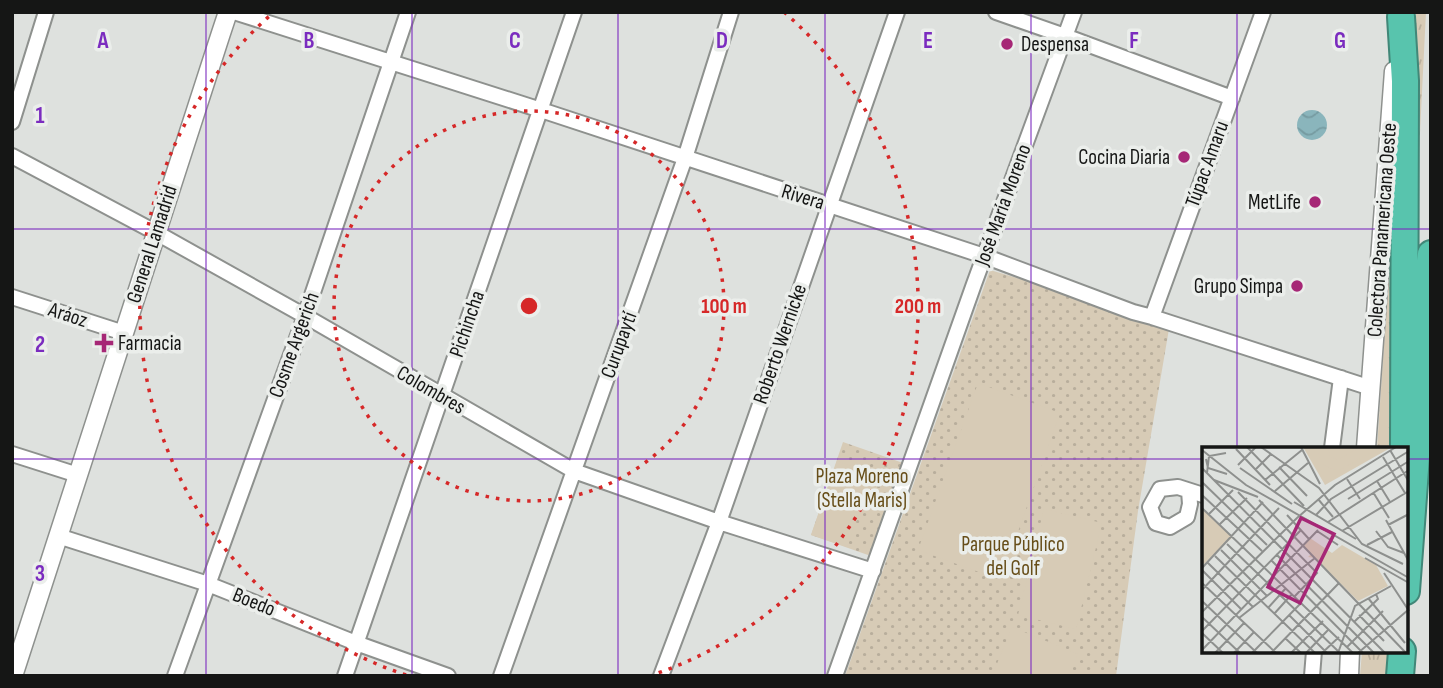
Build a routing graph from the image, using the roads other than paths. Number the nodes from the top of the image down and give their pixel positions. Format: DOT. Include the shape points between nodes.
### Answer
graph roads {
  1 [pos="46,12"];
  2 [pos="228,12"];
  3 [pos="234,12"];
  4 [pos="408,12"];
  5 [pos="574,12"];
  6 [pos="731,12"];
  7 [pos="897,12"];
  8 [pos="996,12"];
  9 [pos="1074,12"];
  10 [pos="1263,12"];
  11 [pos="1401,15"];
  12 [pos="1065,36"];
  13 [pos="391,62"];
  14 [pos="1231,98"];
  15 [pos="541,110"];
  16 [pos="12,122"];
  17 [pos="12,156"];
  18 [pos="685,158"];
  19 [pos="828,204"];
  20 [pos="155,232"];
  21 [pos="1431,254"];
  22 [pos="984,256"];
  23 [pos="12,297"];
  24 [pos="305,316"];
  25 [pos="1152,317"];
  26 [pos="124,333"];
  27 [pos="1341,379"];
  28 [pos="1371,388"];
  29 [pos="442,396"];
  30 [pos="1332,447"];
  31 [pos="1366,447"];
  32 [pos="1404,447"];
  33 [pos="12,454"];
  34 [pos="574,471"];
  35 [pos="78,475"];
  36 [pos="719,522"];
  37 [pos="58,537"];
  38 [pos="1408,568"];
  39 [pos="873,571"];
  40 [pos="208,584"];
  41 [pos="356,643"];
  42 [pos="1314,653"];
  43 [pos="1350,653"];
  44 [pos="1402,653"];
  45 [pos="13,676"];
  46 [pos="175,676"];
  47 [pos="345,676"];
  48 [pos="448,676"];
  49 [pos="501,676"];
  50 [pos="661,676"];
  51 [pos="835,676"];
  52 [pos="1312,676"];
  53 [pos="1349,676"];
  54 [pos="1400,676"];
  1 -- 16 [label="street"];
  2 -- 20 [label="street, General Lamadrid"];
  3 -- 13 [label="street, Rivera"];
  4 -- 13 [label="street, Cosme Argerich"];
  5 -- 15 [label="street, Pichincha"];
  6 -- 18 [label="street, Curupaytí"];
  7 -- 19 [label="street, Roberto Wernicke"];
  8 -- 12 [label="street"];
  9 -- 12 [label="street, José María Moreno"];
  10 -- 14 [label="street, Túpac Amaru"];
  11 -- 28 [label="street, Colectora Panamericana Oeste"];
  11 -- 32 [label="highway" via="1405,81"];
  12 -- 14 [label="street"];
  12 -- 22 [label="street, José María Moreno"];
  13 -- 15 [label="street, Rivera"];
  13 -- 24 [label="street, Cosme Argerich"];
  14 -- 25 [label="street, Túpac Amaru"];
  15 -- 18 [label="street, Rivera"];
  15 -- 29 [label="street, Pichincha"];
  17 -- 20 [label="street, Colombres"];
  18 -- 19 [label="street, Rivera"];
  18 -- 34 [label="street, Curupaytí"];
  19 -- 22 [label="street, Rivera"];
  19 -- 36 [label="street, Roberto Wernicke"];
  20 -- 24 [label="street, Colombres"];
  20 -- 26 [label="street, General Lamadrid"];
  21 -- 38 [label="highway"];
  22 -- 25 [label="street, Rivera"];
  22 -- 39 [label="street, José María Moreno"];
  23 -- 26 [label="street, Aráoz"];
  24 -- 29 [label="street, Colombres"];
  24 -- 40 [label="street, Cosme Argerich"];
  25 -- 27 [label="street, Rivera"];
  26 -- 35 [label="street, General Lamadrid"];
  27 -- 28 [label="street, Rivera"];
  27 -- 30 [label="street"];
  28 -- 31 [label="street, Colectora Panamericana Oeste"];
  29 -- 34 [label="street, Colombres"];
  29 -- 41 [label="street, Pichincha"];
  33 -- 35 [label="street"];
  34 -- 36 [label="street, Colombres"];
  34 -- 49 [label="street, Curupaytí"];
  35 -- 37 [label="street, General Lamadrid"];
  36 -- 39 [label="street, Colombres"];
  36 -- 50 [label="street, Roberto Wernicke"];
  37 -- 40 [label="street, Boedo"];
  37 -- 45 [label="street, General Lamadrid"];
  39 -- 51 [label="street, José María Moreno"];
  40 -- 41 [label="street, Boedo"];
  40 -- 46 [label="street, Cosme Argerich"];
  41 -- 47 [label="street, Pichincha"];
  41 -- 48 [label="street, Boedo"];
  42 -- 52 [label="street"];
  43 -- 53 [label="street"];
  44 -- 54 [label="highway"];
}
